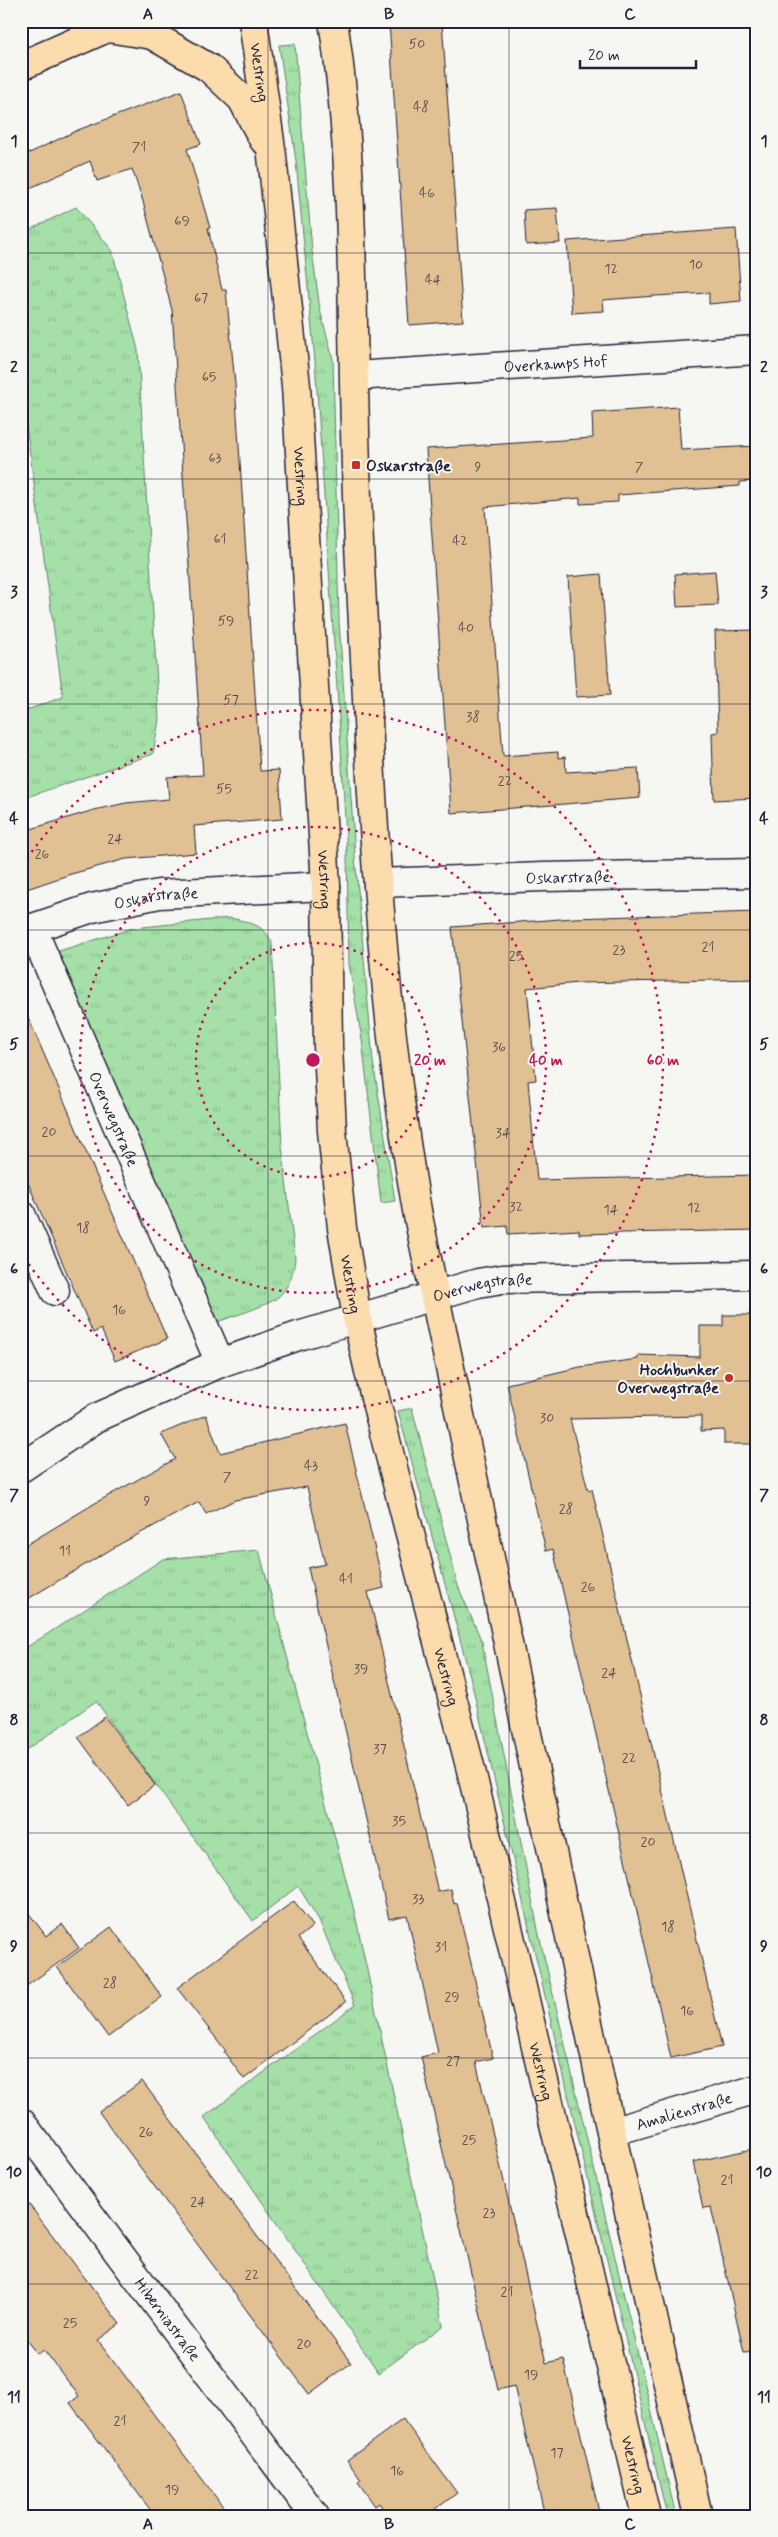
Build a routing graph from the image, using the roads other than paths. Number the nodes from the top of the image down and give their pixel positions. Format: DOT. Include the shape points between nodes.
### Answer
graph roads {
  1 [pos="253,21"];
  2 [pos="333,21"];
  3 [pos="115,25"];
  4 [pos="21,66"];
  5 [pos="272,156"];
  6 [pos="757,350"];
  7 [pos="355,376"];
  8 [pos="757,874"];
  9 [pos="378,883"];
  10 [pos="326,886"];
  11 [pos="27,930"];
  12 [pos="21,1214"];
  13 [pos="757,1275"];
  14 [pos="55,1291"];
  15 [pos="435,1296"];
  16 [pos="357,1318"];
  17 [pos="220,1363"];
  18 [pos="21,1468"];
  19 [pos="757,2089"];
  20 [pos="21,2122"];
  21 [pos="610,2132"];
  22 [pos="315,2516"];
  23 [pos="646,2516"];
  24 [pos="698,2516"];
  1 -- 5 [label="main road, Westring"];
  2 -- 7 [label="main road" via="348,171"];
  3 -- 4 [label="main road"];
  3 -- 5 [label="main road" via="152,36 209,68 242,98"];
  5 -- 10 [label="main road, Westring" via="296,386"];
  6 -- 7 [label="street, Overkamps Hof"];
  7 -- 9 [label="main road" via="356,465"];
  8 -- 9 [label="street, Oskarstraße"];
  9 -- 15 [label="main road" via="394,1067 408,1161"];
  10 -- 11 [label="street, Oskarstraße" via="159,894 92,908"];
  10 -- 16 [label="main road, Westring" via="332,1131 342,1228"];
  11 -- 17 [label="street, Overwegstraße"];
  12 -- 14 [label="street"];
  13 -- 15 [label="street, Overwegstraße" via="502,1279"];
  15 -- 16 [label="street, Overwegstraße"];
  15 -- 21 [label="main road"];
  16 -- 17 [label="street, Overwegstraße"];
  16 -- 23 [label="main road, Westring" via="471,1770"];
  17 -- 18 [label="street, Overwegstraße" via="96,1418"];
  19 -- 21 [label="street, Amalienstraße"];
  20 -- 22 [label="street, Hiberniastraße"];
  21 -- 24 [label="main road"];
}
